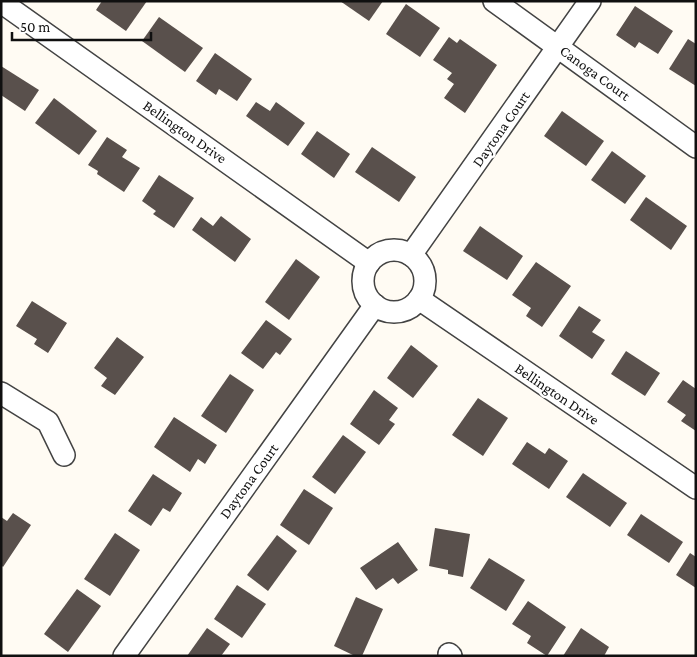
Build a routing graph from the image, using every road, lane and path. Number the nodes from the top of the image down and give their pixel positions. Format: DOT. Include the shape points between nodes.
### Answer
graph roads {
  1 [pos="494,1"];
  2 [pos="590,1"];
  3 [pos="1,2"];
  4 [pos="559,47"];
  5 [pos="696,146"];
  6 [pos="411,255"];
  7 [pos="368,263"];
  8 [pos="418,300"];
  9 [pos="375,306"];
  10 [pos="1,393"];
  11 [pos="64,455"];
  12 [pos="696,488"];
  13 [pos="124,656"];
  1 -- 4 [label="street, Canoga Court"];
  2 -- 4 [label="street, Daytona Court"];
  3 -- 7 [label="street, Bellington Drive"];
  4 -- 5 [label="street, Canoga Court"];
  4 -- 6 [label="street, Daytona Court"];
  6 -- 7 [label="street" via="388,250 378,253"];
  6 -- 8 [label="street" via="422,268 425,278"];
  7 -- 9 [label="street" via="362,278"];
  8 -- 9 [label="street" via="404,310 394,312"];
  8 -- 12 [label="street, Bellington Drive"];
  9 -- 13 [label="street, Daytona Court"];
  10 -- 11 [label="street" via="48,422"];
}
